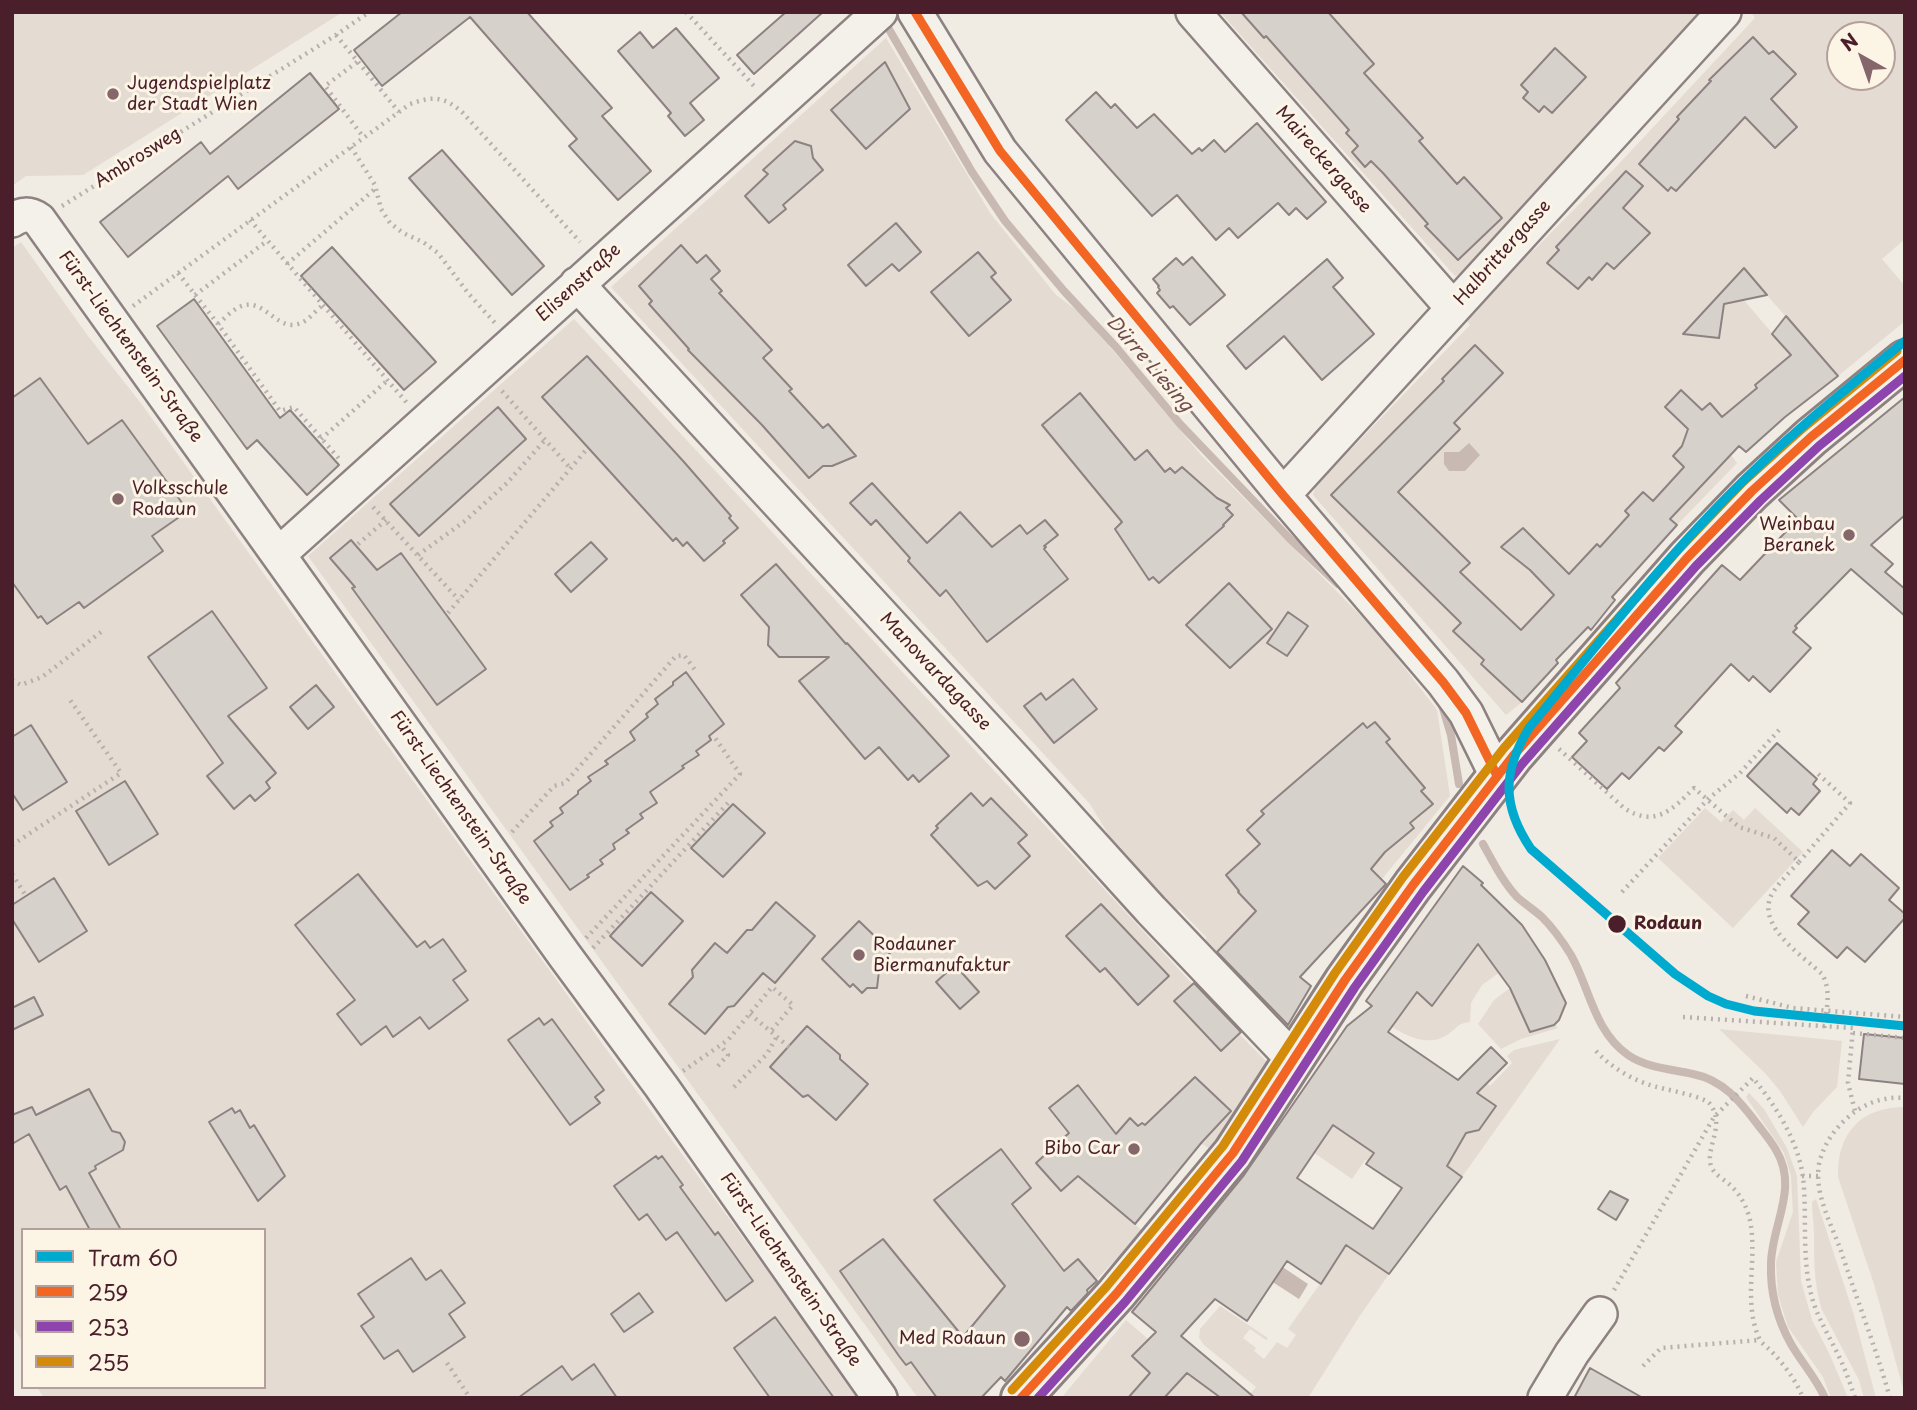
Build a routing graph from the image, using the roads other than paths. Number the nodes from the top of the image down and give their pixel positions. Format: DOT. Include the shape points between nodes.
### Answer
graph roads {
  1 [pos="915,12"];
  2 [pos="1193,12"];
  3 [pos="1724,12"];
  4 [pos="877,15"];
  5 [pos="25,220"];
  6 [pos="588,274"];
  7 [pos="1454,308"];
  8 [pos="1905,360"];
  9 [pos="1283,495"];
  10 [pos="279,554"];
  11 [pos="1497,776"];
  12 [pos="1293,1059"];
  13 [pos="1600,1314"];
  14 [pos="880,1398"];
  15 [pos="1021,1398"];
  16 [pos="1545,1398"];
  1 -- 9 [label="street" via="1000,151"];
  2 -- 7 [label="street, Maireckergasse"];
  3 -- 7 [label="street, Halbrittergasse"];
  4 -- 6 [label="street, Elisenstraße"];
  5 -- 10 [label="street, Fürst-Liechtenstein-Straße" via="112,321"];
  6 -- 10 [label="street, Elisenstraße"];
  6 -- 12 [label="street, Manowardagasse" via="1016,761"];
  7 -- 9 [label="street, Halbrittergasse"];
  8 -- 11 [label="main road" via="1811,437 1687,558"];
  9 -- 11 [label="street" via="1443,681 1466,713"];
  10 -- 14 [label="street, Fürst-Liechtenstein-Straße"];
  11 -- 12 [label="main road" via="1413,885"];
  12 -- 15 [label="main road" via="1233,1153 1116,1294"];
  13 -- 16 [label="street"];
}
